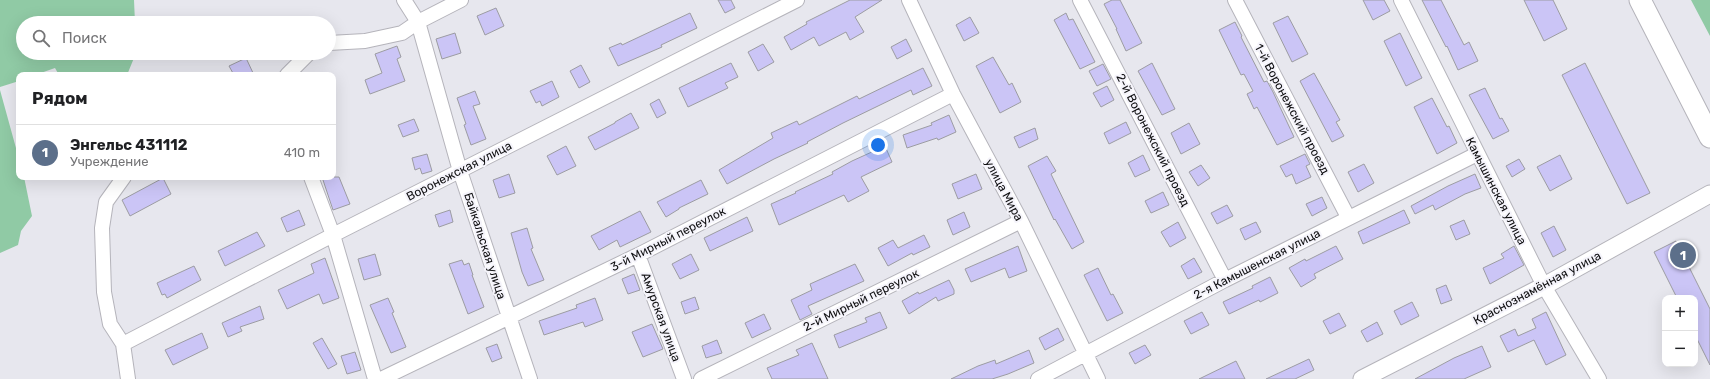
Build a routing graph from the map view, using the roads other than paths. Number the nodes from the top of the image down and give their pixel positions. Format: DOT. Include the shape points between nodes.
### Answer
graph roads {
  1 [pos="404,0"];
  2 [pos="461,0"];
  3 [pos="797,0"];
  4 [pos="909,0"];
  5 [pos="1080,0"];
  6 [pos="1235,0"];
  7 [pos="1401,0"];
  8 [pos="1640,0"];
  9 [pos="418,22"];
  10 [pos="336,43"];
  11 [pos="302,60"];
  12 [pos="290,72"];
  13 [pos="953,94"];
  14 [pos="1710,137"];
  15 [pos="1477,154"];
  16 [pos="460,171"];
  17 [pos="122,180"];
  18 [pos="312,180"];
  19 [pos="1710,194"];
  20 [pos="1348,217"];
  21 [pos="1020,222"];
  22 [pos="333,235"];
  23 [pos="638,255"];
  24 [pos="1226,280"];
  25 [pos="1544,286"];
  26 [pos="508,318"];
  27 [pos="123,344"];
  28 [pos="1086,355"];
  29 [pos="128,379"];
  30 [pos="375,379"];
  31 [pos="381,379"];
  32 [pos="530,379"];
  33 [pos="684,379"];
  34 [pos="701,379"];
  35 [pos="1038,379"];
  36 [pos="1098,379"];
  37 [pos="1362,379"];
  38 [pos="1599,379"];
  1 -- 9 [label="street, Байкальская улица"];
  2 -- 9 [label="street"];
  3 -- 16 [label="street, Воронежская улица"];
  4 -- 13 [label="street, улица Мира"];
  5 -- 24 [label="street, 2-й Воронежский проезд"];
  6 -- 20 [label="street, 1-й Воронежский проезд"];
  7 -- 15 [label="street, Камышинская улица"];
  8 -- 14 [label="main road"];
  9 -- 10 [label="street" via="402,33 365,41"];
  9 -- 16 [label="street, Байкальская улица"];
  11 -- 12 [label="street"];
  13 -- 21 [label="street, улица Мира"];
  13 -- 23 [label="street, 3-й Мирный переулок"];
  15 -- 20 [label="street, 2-я Камышенская улица"];
  15 -- 25 [label="street, Камышинская улица"];
  16 -- 22 [label="street, Воронежская улица"];
  16 -- 26 [label="street, Байкальская улица"];
  17 -- 27 [label="street" via="106,202 102,228 104,292 110,324"];
  18 -- 22 [label="street"];
  19 -- 25 [label="street, Краснознамённая улица"];
  20 -- 24 [label="street, 2-я Камышенская улица"];
  21 -- 28 [label="street, улица Мира"];
  21 -- 34 [label="street, 2-й Мирный переулок"];
  22 -- 27 [label="street, Воронежская улица"];
  22 -- 30 [label="street"];
  23 -- 26 [label="street, 3-й Мирный переулок"];
  23 -- 33 [label="street, Амурская улица"];
  24 -- 28 [label="street, 2-я Камышенская улица"];
  25 -- 37 [label="street, Краснознамённая улица"];
  25 -- 38 [label="street, Камышинская улица"];
  26 -- 31 [label="street, 3-й Мирный переулок"];
  26 -- 32 [label="street, Байкальская улица"];
  27 -- 29 [label="street"];
  28 -- 35 [label="street, 2-я Камышенская улица"];
  28 -- 36 [label="street, улица Мира"];
}
